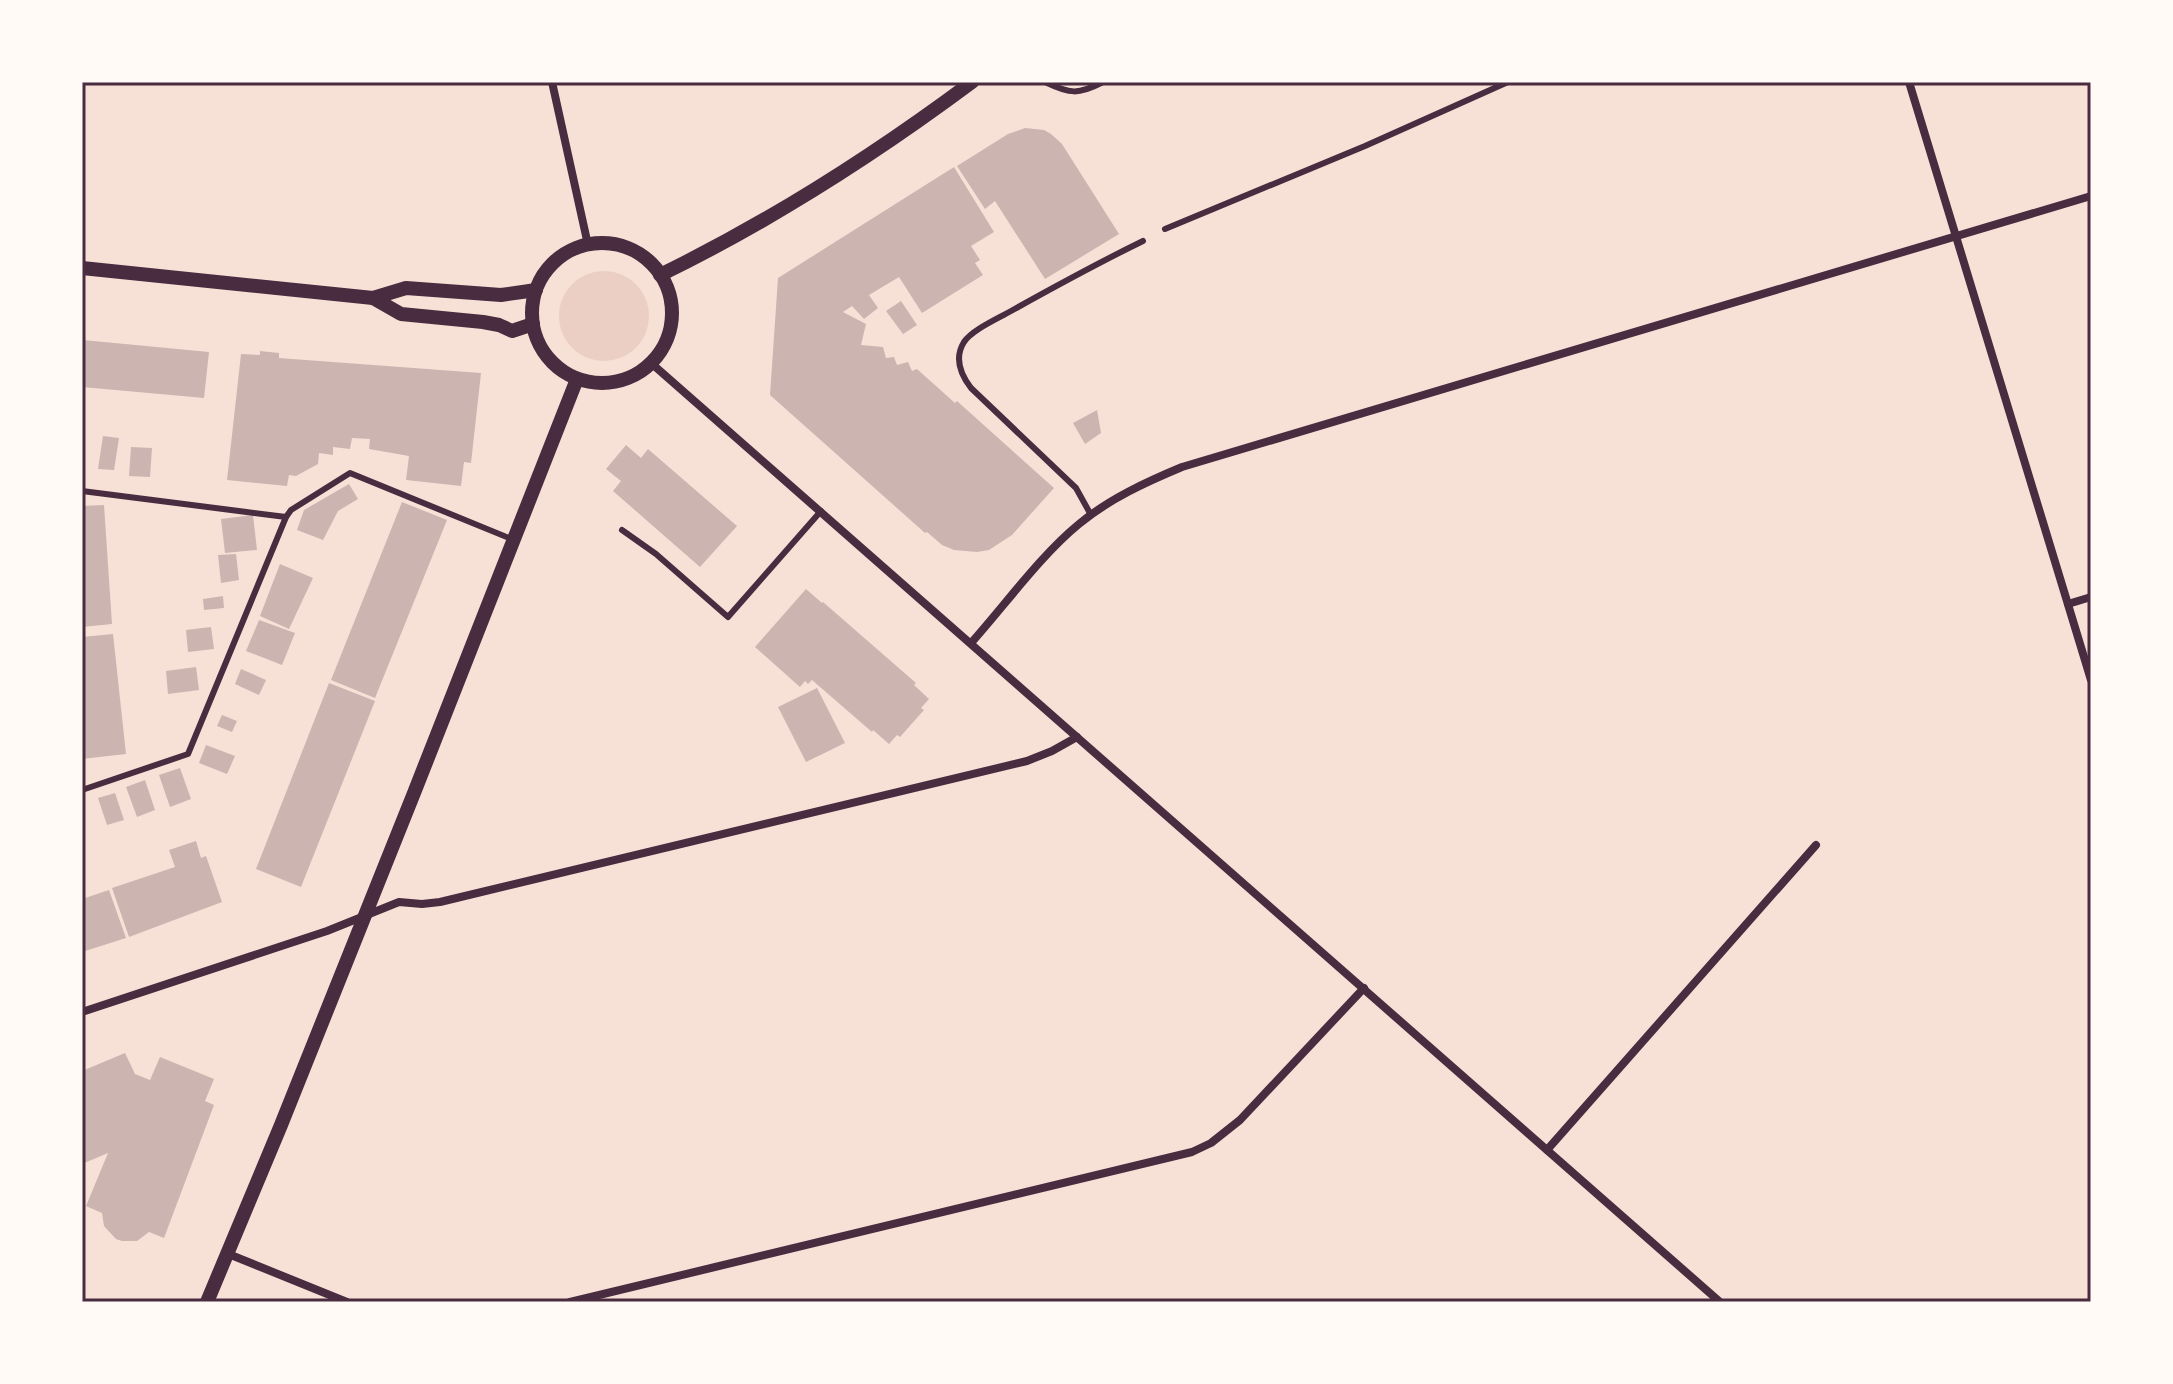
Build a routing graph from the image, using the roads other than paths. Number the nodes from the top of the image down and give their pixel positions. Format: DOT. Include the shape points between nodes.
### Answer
graph roads {
  1 [pos="552,82"];
  2 [pos="972,82"];
  3 [pos="1045,82"];
  4 [pos="1103,82"];
  5 [pos="1508,82"];
  6 [pos="1909,82"];
  7 [pos="2091,196"];
  8 [pos="1165,229"];
  9 [pos="1957,237"];
  10 [pos="1143,241"];
  11 [pos="588,245"];
  12 [pos="82,268"];
  13 [pos="660,275"];
  14 [pos="536,290"];
  15 [pos="373,298"];
  16 [pos="533,324"];
  17 [pos="651,363"];
  18 [pos="577,379"];
  19 [pos="82,491"];
  20 [pos="821,511"];
  21 [pos="1091,515"];
  22 [pos="286,517"];
  23 [pos="622,530"];
  24 [pos="514,540"];
  25 [pos="2091,597"];
  26 [pos="2068,604"];
  27 [pos="971,643"];
  28 [pos="2091,680"];
  29 [pos="1077,737"];
  30 [pos="82,790"];
  31 [pos="1816,845"];
  32 [pos="364,918"];
  33 [pos="1364,988"];
  34 [pos="82,1012"];
  35 [pos="1547,1150"];
  36 [pos="226,1253"];
  37 [pos="207,1302"];
  38 [pos="347,1302"];
  39 [pos="570,1302"];
  40 [pos="1720,1302"];
  1 -- 11 [label="street"];
  2 -- 13 [label="street" via="786,207"];
  3 -- 4 [label="lane" via="1065,91 1086,91"];
  5 -- 8 [label="lane"];
  6 -- 9 [label="street"];
  7 -- 9 [label="street"];
  9 -- 21 [label="street" via="1182,467"];
  9 -- 26 [label="street"];
  10 -- 21 [label="lane" via="982,327 964,342 959,358 971,388 1076,488"];
  11 -- 13 [label="street" via="633,251"];
  11 -- 14 [label="street" via="562,255"];
  12 -- 15 [label="street"];
  13 -- 17 [label="street" via="672,317"];
  14 -- 15 [label="street" via="501,295 406,288"];
  14 -- 16 [label="street"];
  15 -- 16 [label="street" via="401,314 483,322 512,331"];
  16 -- 18 [label="street" via="549,359"];
  17 -- 18 [label="street" via="623,380"];
  17 -- 20 [label="street"];
  18 -- 24 [label="street"];
  19 -- 22 [label="lane"];
  20 -- 23 [label="lane" via="728,617"];
  20 -- 27 [label="street"];
  21 -- 27 [label="street" via="1064,537"];
  22 -- 24 [label="lane" via="350,473"];
  22 -- 30 [label="lane" via="188,754"];
  24 -- 32 [label="street"];
  25 -- 26 [label="street"];
  26 -- 28 [label="street"];
  27 -- 29 [label="street"];
  29 -- 32 [label="street" via="1027,761 440,902 399,902"];
  29 -- 33 [label="street"];
  31 -- 35 [label="street"];
  32 -- 34 [label="street"];
  32 -- 36 [label="street"];
  33 -- 35 [label="street"];
  33 -- 39 [label="street" via="1240,1120 1192,1152"];
  35 -- 40 [label="street"];
  36 -- 37 [label="street"];
  36 -- 38 [label="street"];
}
